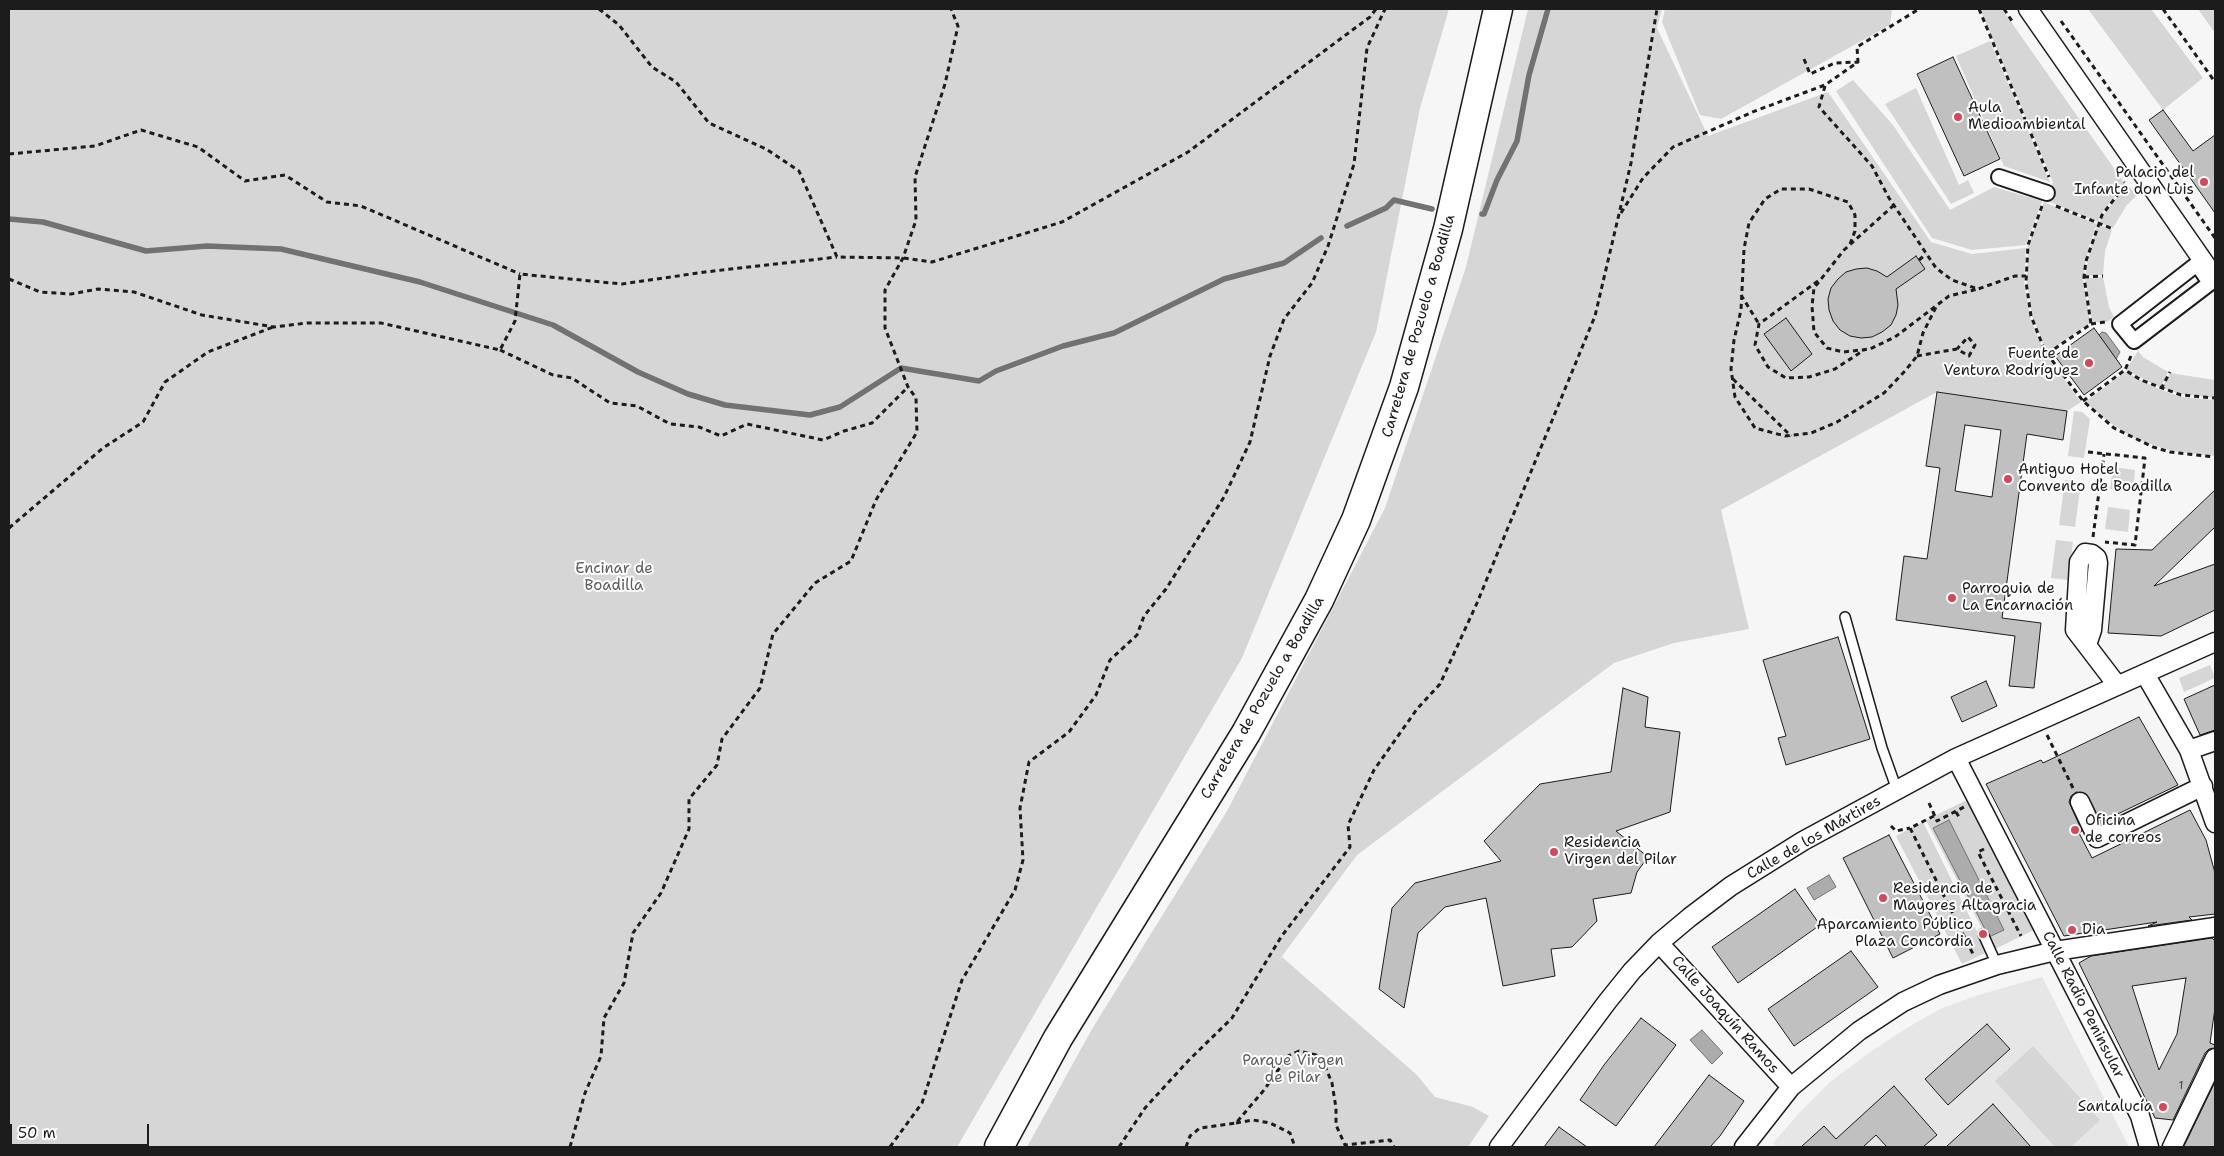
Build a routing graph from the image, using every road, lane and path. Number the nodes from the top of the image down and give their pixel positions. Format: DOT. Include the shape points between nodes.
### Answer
graph roads {
  1 [pos="599,9"];
  2 [pos="951,9"];
  3 [pos="1376,9"];
  4 [pos="1385,9"];
  5 [pos="1498,9"];
  6 [pos="1657,9"];
  7 [pos="1919,9"];
  8 [pos="2004,9"];
  9 [pos="2028,9"];
  10 [pos="2163,9"];
  11 [pos="2057,17"];
  12 [pos="2015,25"];
  13 [pos="1804,58"];
  14 [pos="1858,62"];
  15 [pos="2215,82"];
  16 [pos="1825,85"];
  17 [pos="9,154"];
  18 [pos="2121,176"];
  19 [pos="1999,177"];
  20 [pos="2050,199"];
  21 [pos="1894,204"];
  22 [pos="1620,215"];
  23 [pos="2098,223"];
  24 [pos="2113,229"];
  25 [pos="2215,238"];
  26 [pos="1850,244"];
  27 [pos="1927,254"];
  28 [pos="837,258"];
  29 [pos="903,258"];
  30 [pos="1919,260"];
  31 [pos="520,274"];
  32 [pos="2026,276"];
  33 [pos="2103,276"];
  34 [pos="9,278"];
  35 [pos="1821,278"];
  36 [pos="2084,278"];
  37 [pos="2215,278"];
  38 [pos="1978,289"];
  39 [pos="1741,295"];
  40 [pos="1936,307"];
  41 [pos="2108,322"];
  42 [pos="1759,324"];
  43 [pos="2091,324"];
  44 [pos="274,327"];
  45 [pos="2132,347"];
  46 [pos="1957,348"];
  47 [pos="500,350"];
  48 [pos="1865,350"];
  49 [pos="1916,356"];
  50 [pos="2125,370"];
  51 [pos="2170,372"];
  52 [pos="1733,378"];
  53 [pos="908,387"];
  54 [pos="2161,389"];
  55 [pos="2215,398"];
  56 [pos="2083,401"];
  57 [pos="1791,436"];
  58 [pos="2088,452"];
  59 [pos="2104,454"];
  60 [pos="2215,457"];
  61 [pos="9,528"];
  62 [pos="2085,540"];
  63 [pos="2101,541"];
  64 [pos="1845,617"];
  65 [pos="2215,642"];
  66 [pos="2087,645"];
  67 [pos="2145,674"];
  68 [pos="2117,685"];
  69 [pos="2046,733"];
  70 [pos="2215,741"];
  71 [pos="2189,750"];
  72 [pos="1956,758"];
  73 [pos="2203,786"];
  74 [pos="1897,790"];
  75 [pos="2080,802"];
  76 [pos="1929,803"];
  77 [pos="1964,806"];
  78 [pos="1956,812"];
  79 [pos="1934,816"];
  80 [pos="1959,817"];
  81 [pos="2215,823"];
  82 [pos="1891,826"];
  83 [pos="1910,828"];
  84 [pos="1978,852"];
  85 [pos="2215,927"];
  86 [pos="1983,934"];
  87 [pos="2022,936"];
  88 [pos="1659,943"];
  89 [pos="2055,951"];
  90 [pos="1973,954"];
  91 [pos="1997,966"];
  92 [pos="2215,1058"];
  93 [pos="1791,1087"];
  94 [pos="1236,1123"];
  95 [pos="2148,1140"];
  96 [pos="2176,1140"];
  97 [pos="570,1147"];
  98 [pos="890,1147"];
  99 [pos="998,1147"];
  100 [pos="1119,1147"];
  101 [pos="1186,1147"];
  102 [pos="1295,1147"];
  103 [pos="1394,1147"];
  104 [pos="1499,1147"];
  105 [pos="1744,1147"];
  1 -- 28 [label="path" via="619,25 652,67 676,82 709,123 766,149 799,170"];
  2 -- 29 [label="path" via="958,26 916,177 916,220"];
  3 -- 29 [label="path" via="1370,17 1188,152 1062,222 932,262"];
  4 -- 98 [label="path" via="1367,48 1354,164 1328,246 1312,283 1284,319 1270,356 1250,442 1224,497 1166,589 1144,616 1137,635 1110,660 1096,695 1069,732 1029,762 1020,808 1024,860 1014,890 962,980 922,1103"];
  5 -- 99 [label="main road, Carretera de Pozuelo a Boadilla" via="1448,229 1404,388 1356,520 1320,600 1246,733 1058,1038"];
  6 -- 22 [label="path"];
  7 -- 14 [label="path" via="1858,48"];
  8 -- 12 [label="path"];
  9 -- 37 [label="street"];
  10 -- 15 [label="path"];
  11 -- 25 [label="path"];
  13 -- 14 [label="path" via="1810,74 1835,63"];
  14 -- 16 [label="path"];
  16 -- 21 [label="path" via="1819,107 1872,166"];
  16 -- 22 [label="path" via="1754,111 1673,147 1643,178"];
  17 -- 31 [label="path" via="95,146 141,130 198,147 244,181 285,175 328,202 361,206"];
  18 -- 23 [label="path" via="2126,184"];
  19 -- 20 [label="street"];
  20 -- 23 [label="path"];
  21 -- 26 [label="path"];
  21 -- 27 [label="path"];
  22 -- 100 [label="path" via="1596,316 1440,684 1417,709 1374,770 1348,825 1350,847 1281,938 1232,1018 1145,1108"];
  23 -- 24 [label="path"];
  23 -- 36 [label="path"];
  26 -- 35 [label="path"];
  26 -- 39 [label="path" via="1856,215 1848,202 1809,189 1781,189 1765,199 1749,223"];
  27 -- 30 [label="path"];
  27 -- 38 [label="path" via="1936,268 1952,280"];
  28 -- 29 [label="path"];
  28 -- 31 [label="path" via="622,284"];
  29 -- 53 [label="path" via="885,290 885,328"];
  31 -- 47 [label="path" via="515,321"];
  32 -- 38 [label="path" via="2015,276"];
  33 -- 36 [label="path"];
  34 -- 44 [label="path" via="40,292 71,294 98,289 134,292 202,316"];
  35 -- 42 [label="path"];
  35 -- 48 [label="path" via="1814,288 1814,332 1827,348 1843,352"];
  36 -- 43 [label="path"];
  38 -- 40 [label="path" via="1949,296"];
  39 -- 42 [label="path"];
  39 -- 52 [label="path" via="1734,340"];
  40 -- 48 [label="path" via="1895,337"];
  40 -- 49 [label="path" via="1923,332"];
  41 -- 43 [label="path"];
  42 -- 48 [label="path" via="1755,344 1768,367 1786,378 1809,377 1835,369"];
  43 -- 56 [label="path" via="2046,353"];
  44 -- 47 [label="path" via="307,323 381,324"];
  44 -- 61 [label="path" via="208,352 165,382 143,422 103,448"];
  45 -- 45 [label="street" via="2120,324 2197,264 2210,283"];
  45 -- 50 [label="path" via="2131,359"];
  46 -- 46 [label="path" via="1969,356 1975,345 1968,337"];
  46 -- 49 [label="path"];
  47 -- 53 [label="path" via="553,375 572,378 610,403 637,406 670,424 699,427 721,436 747,424 823,440 872,423"];
  49 -- 57 [label="path" via="1884,393 1837,422 1811,433"];
  50 -- 54 [label="path"];
  50 -- 56 [label="path"];
  51 -- 54 [label="path"];
  52 -- 57 [label="path"];
  52 -- 57 [label="path" via="1735,397 1755,428"];
  53 -- 97 [label="path" via="916,398 917,432 876,500 851,560 815,583 773,634 760,688 722,739 717,765 689,799 689,830 661,893 633,933 624,983 604,1018 601,1056 585,1093"];
  54 -- 55 [label="path" via="2180,395"];
  56 -- 60 [label="path" via="2114,428 2153,447 2180,454"];
  58 -- 59 [label="path"];
  59 -- 62 [label="path" via="2093,540"];
  59 -- 63 [label="path" via="2145,458 2134,545"];
  64 -- 74 [label="lane"];
  65 -- 67 [label="street, Calle de los Mártires"];
  66 -- 68 [label="street"];
  67 -- 68 [label="street, Calle de los Mártires"];
  67 -- 71 [label="street"];
  68 -- 72 [label="street, Calle de los Mártires"];
  69 -- 75 [label="path"];
  70 -- 71 [label="street"];
  71 -- 73 [label="street"];
  72 -- 74 [label="street, Calle de los Mártires"];
  72 -- 89 [label="street, Calle Radio Peninsular"];
  73 -- 75 [label="street" via="2097,838"];
  73 -- 81 [label="street"];
  74 -- 88 [label="street, Calle de los Mártires" via="1803,841 1731,886"];
  76 -- 79 [label="path"];
  77 -- 78 [label="path"];
  78 -- 79 [label="path" via="1937,821"];
  78 -- 80 [label="path"];
  79 -- 83 [label="path"];
  82 -- 83 [label="path" via="1896,831"];
  83 -- 90 [label="path"];
  84 -- 87 [label="path"];
  85 -- 89 [label="street"];
  86 -- 91 [label="lane"];
  88 -- 93 [label="street, Calle Joaquín Ramos"];
  88 -- 104 [label="street, Calle de los Mártires" via="1607,1002"];
  89 -- 91 [label="street"];
  89 -- 95 [label="street, Calle Radio Peninsular" via="2140,1116"];
  91 -- 93 [label="street" via="1939,985 1903,1002 1859,1031"];
  92 -- 96 [label="street"];
  93 -- 105 [label="street"];
  94 -- 101 [label="path" via="1200,1128 1190,1136"];
  94 -- 102 [label="path" via="1253,1120 1270,1124 1290,1133"];
  94 -- 103 [label="path" via="1288,1056 1299,1052 1316,1056 1325,1066 1332,1083 1336,1125 1345,1145 1390,1140"];
  95 -- 96 [label="street" via="2167,1136"];
}
